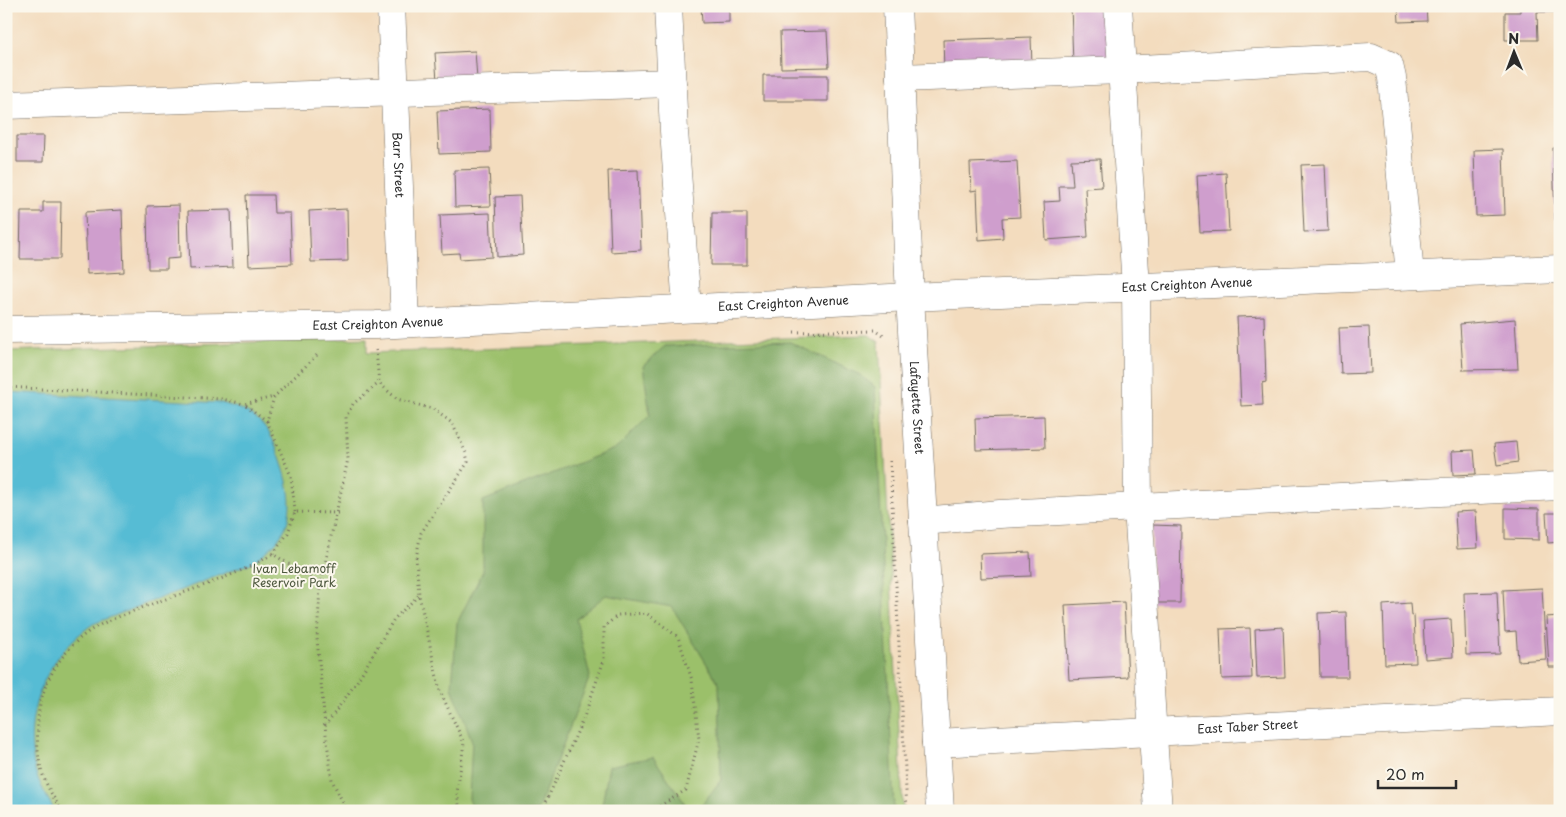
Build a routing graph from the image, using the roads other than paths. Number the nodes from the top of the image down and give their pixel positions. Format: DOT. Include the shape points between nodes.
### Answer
graph roads {
  1 [pos="391,6"];
  2 [pos="668,6"];
  3 [pos="897,6"];
  4 [pos="1118,6"];
  5 [pos="1122,70"];
  6 [pos="900,78"];
  7 [pos="672,83"];
  8 [pos="395,92"];
  9 [pos="6,105"];
  10 [pos="1560,269"];
  11 [pos="1410,275"];
  12 [pos="1136,287"];
  13 [pos="910,297"];
  14 [pos="687,308"];
  15 [pos="405,322"];
  16 [pos="6,330"];
  17 [pos="1560,486"];
  18 [pos="1138,508"];
  19 [pos="923,521"];
  20 [pos="1560,711"];
  21 [pos="1154,732"];
  22 [pos="936,743"];
  23 [pos="940,811"];
  24 [pos="1158,811"];
  1 -- 8 [label="main road, Barr Street"];
  2 -- 7 [label="main road"];
  3 -- 6 [label="main road, Lafayette Street"];
  4 -- 5 [label="main road"];
  5 -- 6 [label="main road"];
  5 -- 11 [label="main road" via="1371,57 1389,65"];
  5 -- 12 [label="main road"];
  6 -- 13 [label="main road, Lafayette Street"];
  7 -- 8 [label="main road"];
  7 -- 14 [label="main road"];
  8 -- 9 [label="main road"];
  8 -- 15 [label="main road, Barr Street"];
  10 -- 11 [label="main road, East Creighton Avenue"];
  11 -- 12 [label="main road, East Creighton Avenue"];
  12 -- 13 [label="main road, East Creighton Avenue"];
  12 -- 18 [label="main road"];
  13 -- 14 [label="main road, East Creighton Avenue"];
  13 -- 19 [label="main road, Lafayette Street"];
  14 -- 15 [label="main road, East Creighton Avenue"];
  15 -- 16 [label="main road, East Creighton Avenue"];
  17 -- 18 [label="main road"];
  18 -- 19 [label="main road"];
  18 -- 21 [label="main road"];
  19 -- 22 [label="main road, Lafayette Street"];
  20 -- 21 [label="main road, East Taber Street"];
  21 -- 22 [label="main road, East Taber Street"];
  21 -- 24 [label="main road"];
  22 -- 23 [label="main road, Lafayette Street"];
}
